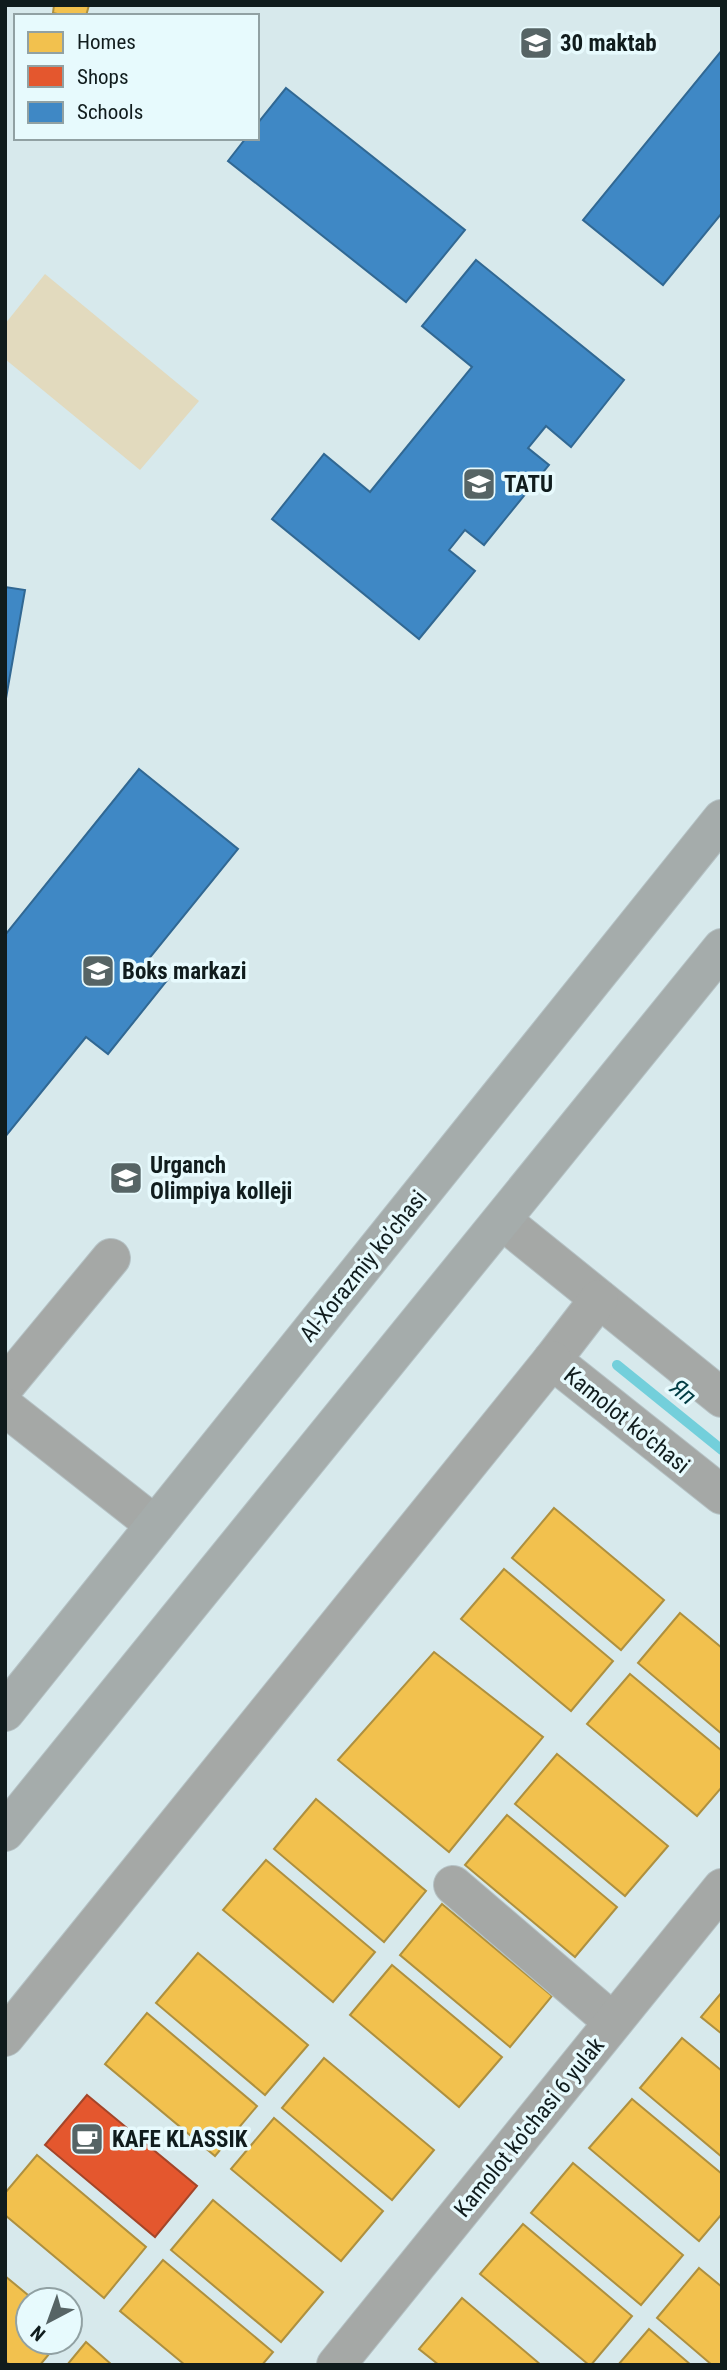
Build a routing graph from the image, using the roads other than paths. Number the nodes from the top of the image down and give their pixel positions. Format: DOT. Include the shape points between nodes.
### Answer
graph roads {
  1 [pos="722,820"];
  2 [pos="722,948"];
  3 [pos="503,1221"];
  4 [pos="111,1258"];
  5 [pos="598,1299"];
  6 [pos="552,1360"];
  7 [pos="5,1386"];
  8 [pos="722,1398"];
  9 [pos="5,1407"];
  10 [pos="722,1495"];
  11 [pos="155,1525"];
  12 [pos="5,1712"];
  13 [pos="5,1832"];
  14 [pos="453,1885"];
  15 [pos="722,1888"];
  16 [pos="614,2022"];
  17 [pos="5,2037"];
  18 [pos="336,2365"];
  1 -- 11 [label="main road, Al-Xorazmiy ko’chasi"];
  2 -- 3 [label="main road"];
  3 -- 5 [label="street"];
  3 -- 13 [label="main road"];
  4 -- 7 [label="street"];
  5 -- 6 [label="street, Kamolot ko'chasi"];
  5 -- 8 [label="street"];
  6 -- 10 [label="street, Kamolot ko'chasi"];
  6 -- 17 [label="street"];
  9 -- 11 [label="street"];
  11 -- 12 [label="main road, Al-Xorazmiy ko’chasi"];
  14 -- 16 [label="street"];
  15 -- 16 [label="street, Kamolot ko'chasi 6 yulak"];
  16 -- 18 [label="street, Kamolot ko'chasi 6 yulak"];
}
